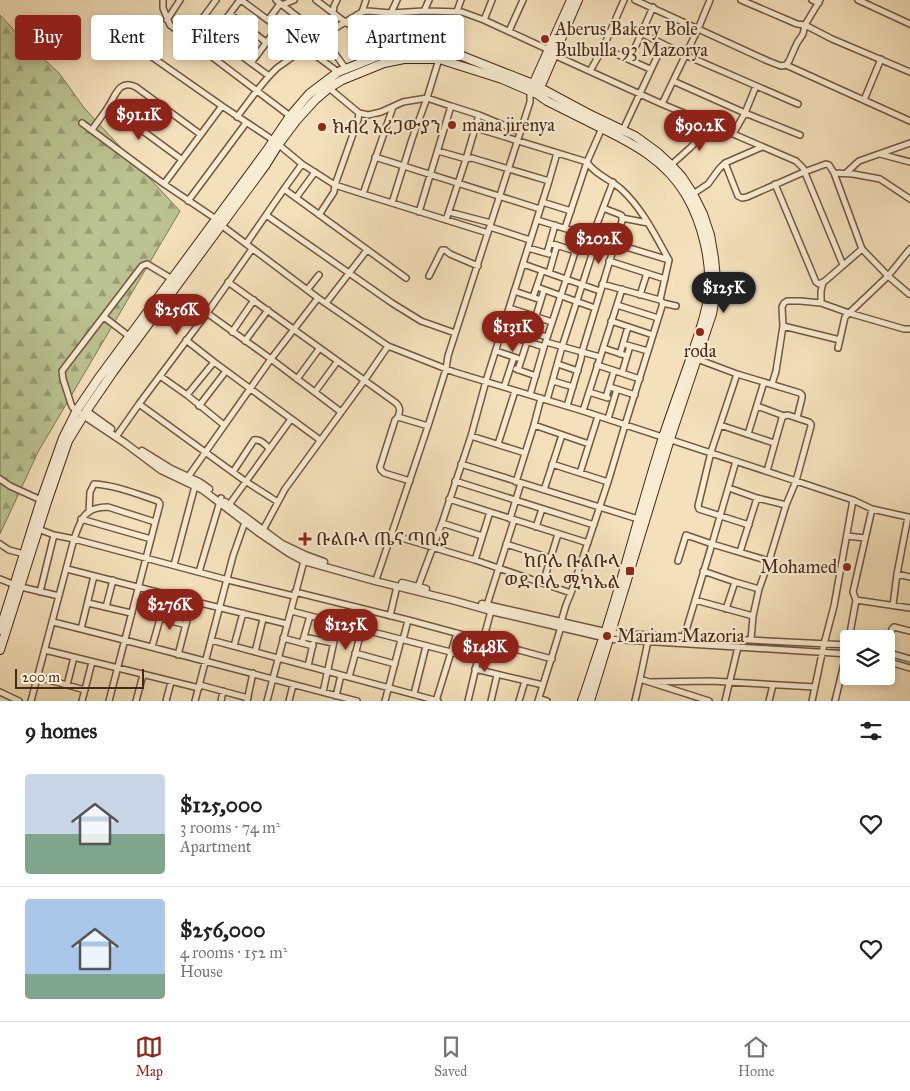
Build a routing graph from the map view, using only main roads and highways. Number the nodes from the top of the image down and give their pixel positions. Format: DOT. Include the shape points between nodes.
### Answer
graph roads {
  1 [pos="571,0"];
  2 [pos="578,0"];
  3 [pos="551,53"];
  4 [pos="535,90"];
  5 [pos="276,142"];
  6 [pos="647,149"];
  7 [pos="218,222"];
  8 [pos="710,258"];
  9 [pos="82,412"];
  10 [pos="666,438"];
  11 [pos="18,586"];
  12 [pos="3,608"];
  13 [pos="0,630"];
  14 [pos="607,635"];
  15 [pos="0,650"];
  16 [pos="582,701"];
  17 [pos="590,701"];
  1 -- 3 [label="main road"];
  2 -- 3 [label="main road"];
  3 -- 4 [label="main road"];
  4 -- 5 [label="main road" via="439,59 404,59 384,63 329,88"];
  4 -- 5 [label="main road" via="462,56 396,49 338,72 310,94 290,116"];
  4 -- 6 [label="main road" via="547,101"];
  4 -- 6 [label="main road" via="635,136"];
  5 -- 7 [label="main road"];
  6 -- 8 [label="main road" via="686,195"];
  6 -- 8 [label="main road" via="657,152 671,165 693,194 710,235"];
  7 -- 9 [label="main road"];
  7 -- 9 [label="main road" via="98,379"];
  8 -- 10 [label="main road" via="705,313"];
  8 -- 10 [label="main road" via="716,279 712,314 698,359"];
  9 -- 11 [label="main road" via="68,440"];
  9 -- 11 [label="main road" via="63,438 24,554"];
  10 -- 14 [label="main road"];
  10 -- 14 [label="main road" via="638,519"];
  11 -- 12 [label="main road"];
  11 -- 15 [label="main road"];
  12 -- 13 [label="main road"];
  14 -- 16 [label="main road"];
  14 -- 17 [label="main road"];
}
